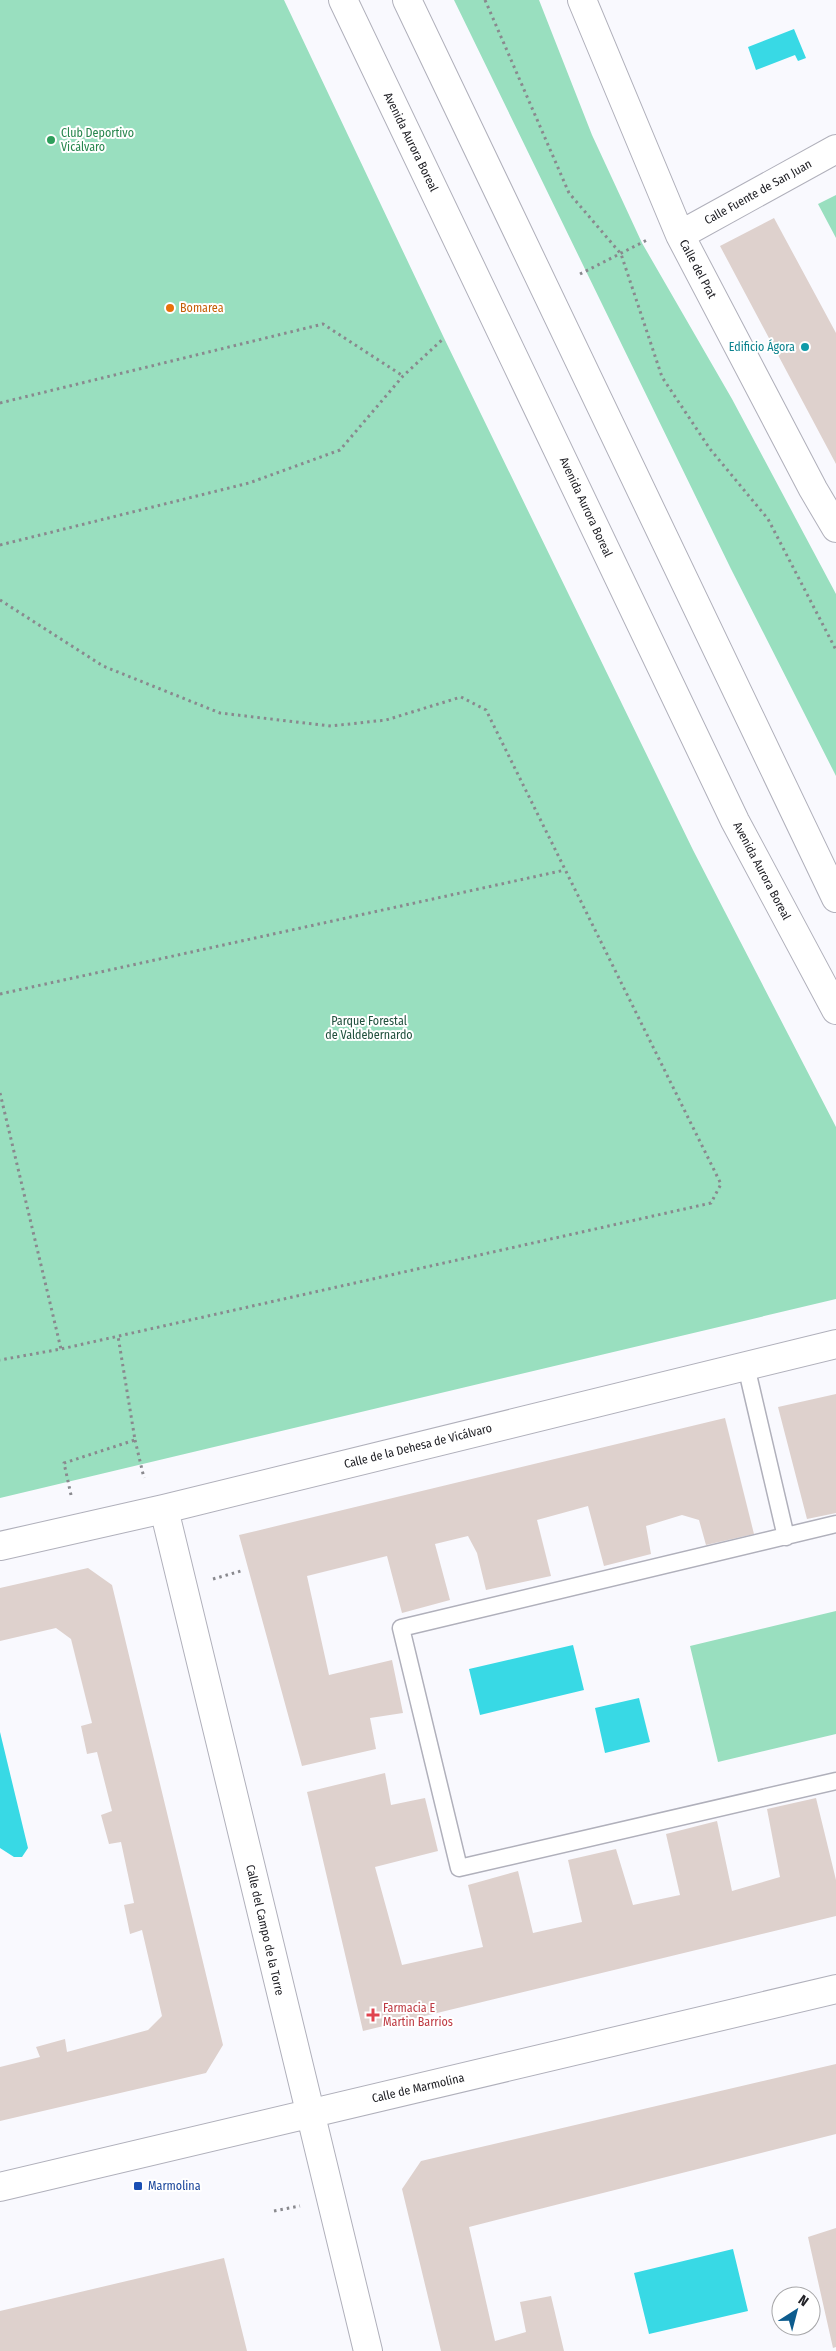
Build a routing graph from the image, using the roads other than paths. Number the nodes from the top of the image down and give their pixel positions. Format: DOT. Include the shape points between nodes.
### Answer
graph roads {
  1 [pos="343,0"];
  2 [pos="407,0"];
  3 [pos="582,0"];
  4 [pos="836,149"];
  5 [pos="680,235"];
  6 [pos="836,528"];
  7 [pos="836,898"];
  8 [pos="836,1010"];
  9 [pos="836,1344"];
  10 [pos="746,1366"];
  11 [pos="164,1509"];
  12 [pos="836,1524"];
  13 [pos="786,1537"];
  14 [pos="0,1546"];
  15 [pos="836,1781"];
  16 [pos="836,1989"];
  17 [pos="310,2115"];
  18 [pos="0,2187"];
  19 [pos="368,2351"];
  1 -- 8 [label="street, Avenida Aurora Boreal" via="735,820"];
  2 -- 7 [label="street"];
  3 -- 5 [label="street, Calle del Prat"];
  4 -- 5 [label="street, Calle Fuente de San Juan"];
  5 -- 6 [label="street, Calle del Prat"];
  9 -- 10 [label="street, Calle de la Dehesa de Vicálvaro"];
  10 -- 11 [label="street, Calle de la Dehesa de Vicálvaro"];
  10 -- 13 [label="lane"];
  11 -- 14 [label="street, Calle de la Dehesa de Vicálvaro"];
  11 -- 17 [label="street, Calle del Campo de la Torre"];
  12 -- 13 [label="lane"];
  13 -- 15 [label="lane" via="401,1628 459,1868"];
  16 -- 17 [label="street, Calle de Marmolina"];
  17 -- 18 [label="street, Calle de Marmolina"];
  17 -- 19 [label="street, Calle del Campo de la Torre"];
}
